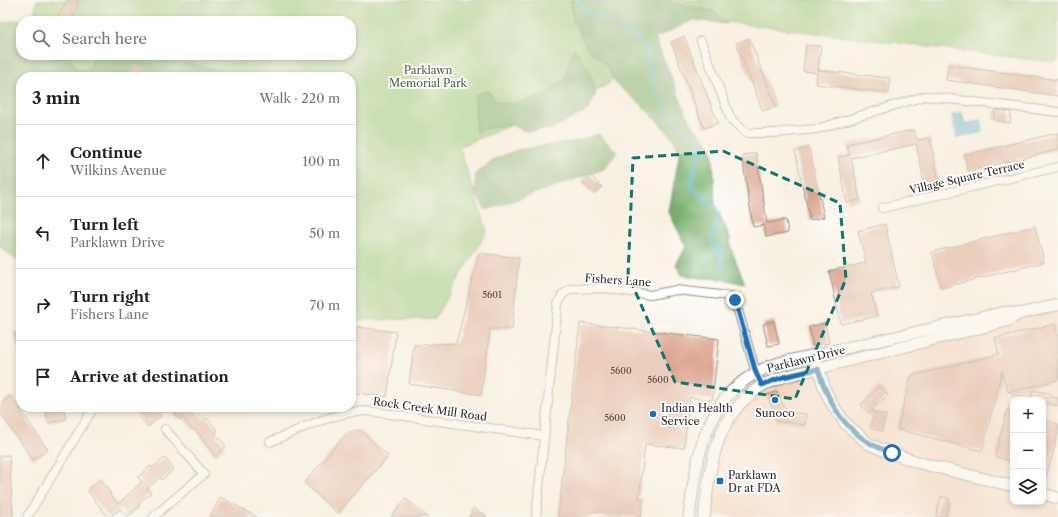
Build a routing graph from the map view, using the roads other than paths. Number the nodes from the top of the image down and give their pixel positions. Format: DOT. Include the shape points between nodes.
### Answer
graph roads {
  1 [pos="701,41"];
  2 [pos="1058,112"];
  3 [pos="1058,167"];
  4 [pos="882,208"];
  5 [pos="1058,305"];
  6 [pos="1018,314"];
  7 [pos="815,355"];
  8 [pos="818,369"];
  9 [pos="756,373"];
  10 [pos="762,385"];
  11 [pos="91,412"];
  12 [pos="354,412"];
  13 [pos="356,412"];
  14 [pos="165,429"];
  15 [pos="544,436"];
  16 [pos="270,442"];
  17 [pos="1010,485"];
  18 [pos="1046,495"];
  19 [pos="1058,498"];
  20 [pos="27,517"];
  21 [pos="153,517"];
  22 [pos="536,517"];
  23 [pos="689,517"];
  24 [pos="704,517"];
  1 -- 2 [label="street" via="731,119 746,133 817,129 925,96"];
  3 -- 4 [label="street, Village Square Terrace"];
  5 -- 6 [label="main road, Parklawn Drive"];
  6 -- 7 [label="main road, Parklawn Drive" via="1006,312"];
  6 -- 8 [label="main road, Parklawn Drive" via="1007,321"];
  7 -- 8 [label="main road"];
  7 -- 9 [label="main road, Parklawn Drive" via="779,363"];
  8 -- 10 [label="main road, Parklawn Drive"];
  8 -- 17 [label="main road" via="825,390 844,423 869,444 920,463"];
  9 -- 10 [label="street, Fishers Lane"];
  9 -- 15 [label="street, Fishers Lane" via="735,300 730,296 676,290 650,296 605,288 570,289 562,295 558,304"];
  9 -- 23 [label="main road, Parklawn Drive" via="734,390 712,417 697,458"];
  10 -- 24 [label="main road, Parklawn Drive" via="736,408 720,435"];
  11 -- 20 [label="street"];
  12 -- 16 [label="street, Rock Creek Mill Road"];
  13 -- 15 [label="street, Rock Creek Mill Road" via="376,412"];
  14 -- 21 [label="street" via="204,474"];
  15 -- 22 [label="street, Fishers Lane"];
  18 -- 19 [label="main road"];
}
